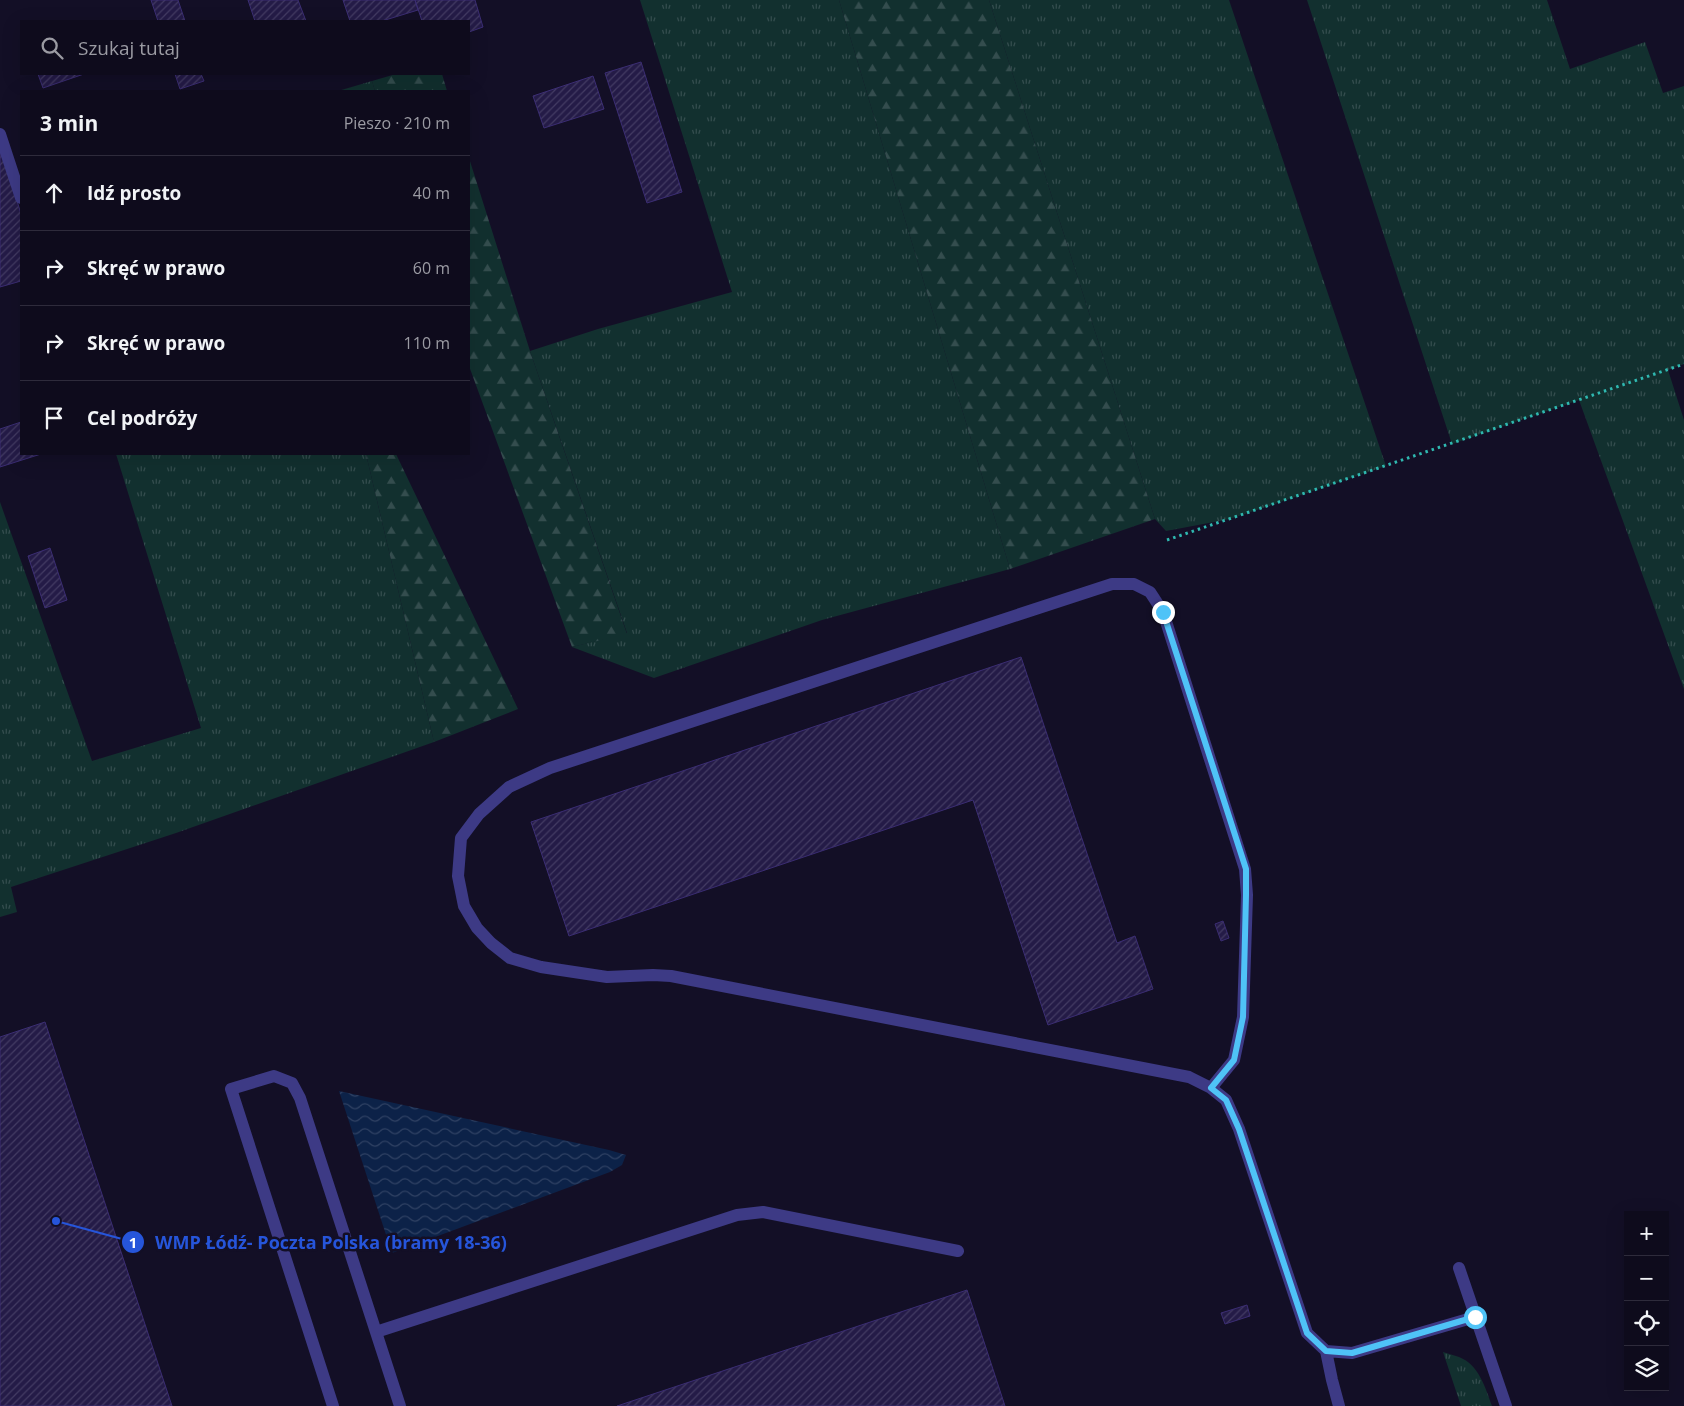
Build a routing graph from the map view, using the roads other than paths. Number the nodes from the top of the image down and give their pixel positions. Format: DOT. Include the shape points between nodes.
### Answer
graph roads {
  1 [pos="0,134"];
  2 [pos="20,195"];
  3 [pos="1211,1088"];
  4 [pos="958,1251"];
  5 [pos="1459,1268"];
  6 [pos="1475,1317"];
  7 [pos="376,1332"];
  8 [pos="1326,1351"];
  9 [pos="333,1406"];
  10 [pos="400,1406"];
  11 [pos="1339,1406"];
  12 [pos="1506,1406"];
  1 -- 2 [label="street"];
  3 -- 3 [label="street" via="1189,1077 671,976 607,977 541,967 510,958 477,928 464,906 458,876 460,838 479,814 509,787 550,768 1112,584 1134,584 1150,592 1163,612 1246,869 1243,1017 1234,1060"];
  3 -- 8 [label="street" via="1226,1100 1239,1129 1307,1333"];
  4 -- 7 [label="street" via="764,1212 738,1215"];
  5 -- 6 [label="street"];
  6 -- 8 [label="street" via="1352,1353"];
  6 -- 12 [label="street"];
  7 -- 9 [label="street" via="300,1098 292,1083 274,1076 232,1089"];
  7 -- 10 [label="street"];
  8 -- 11 [label="street"];
}
